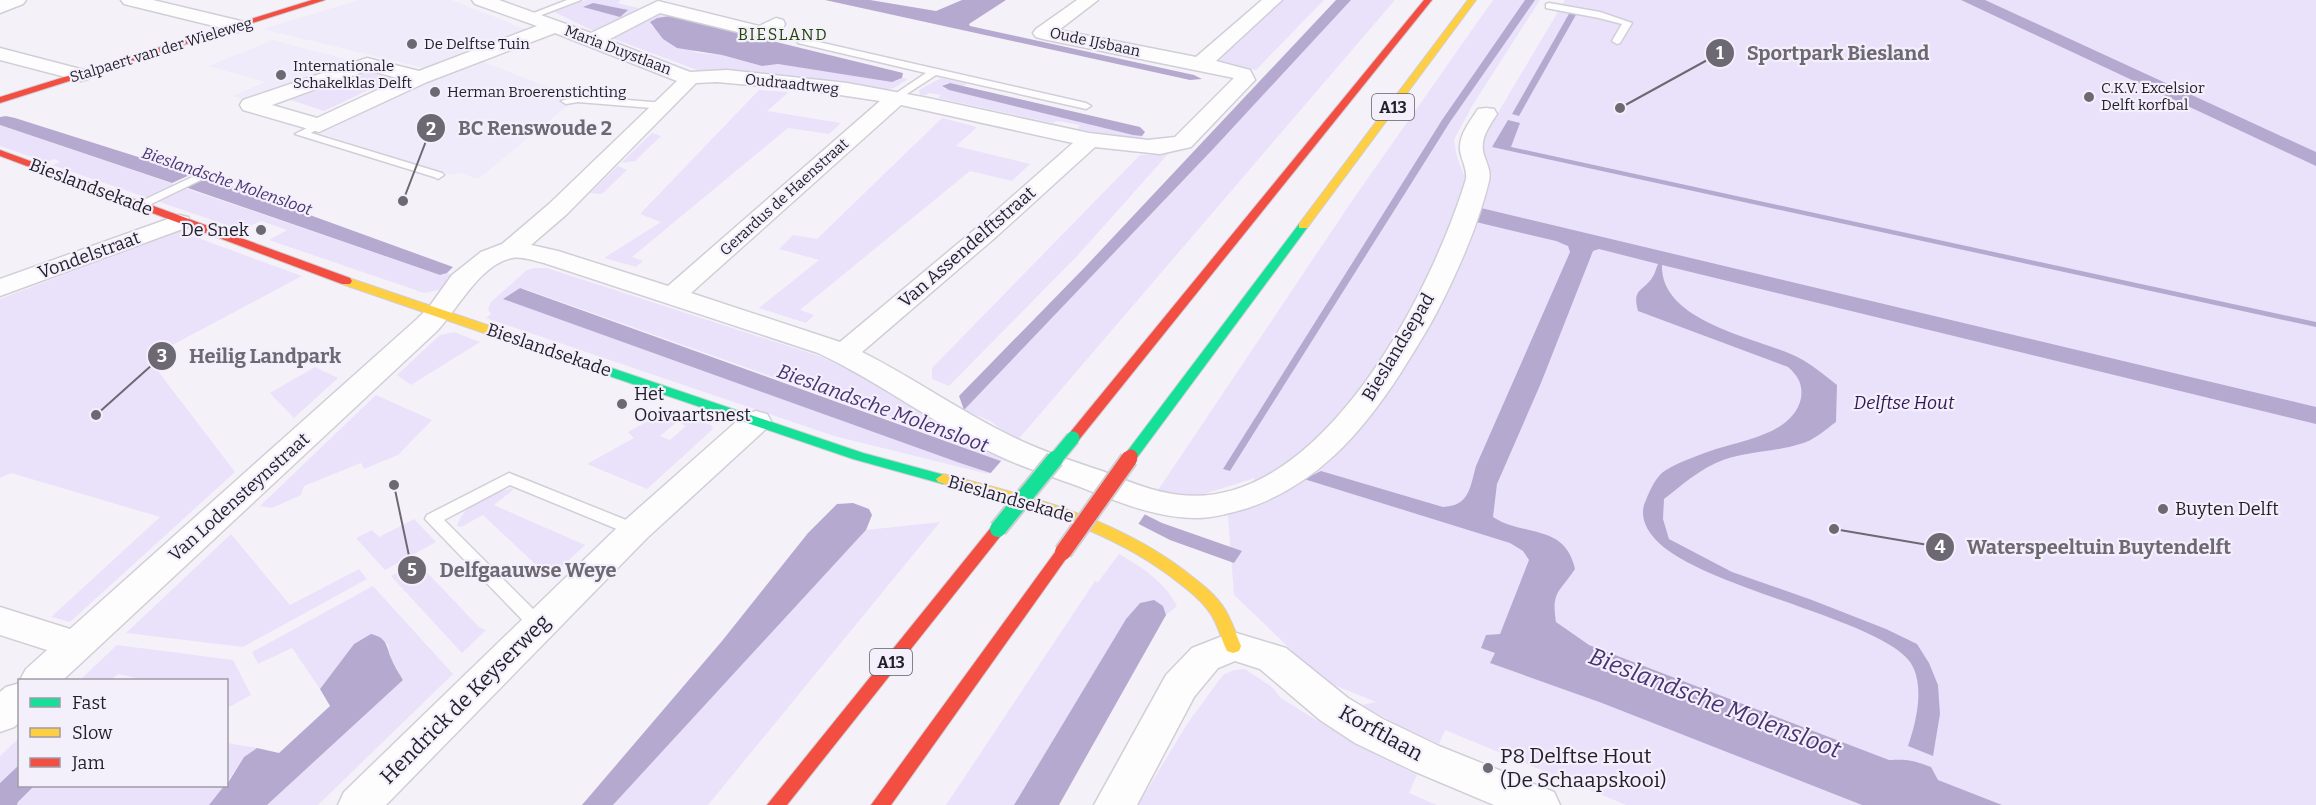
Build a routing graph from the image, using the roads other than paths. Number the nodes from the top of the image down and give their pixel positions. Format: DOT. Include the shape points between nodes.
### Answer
graph roads {
  1 [pos="17,0"];
  2 [pos="130,0"];
  3 [pos="321,0"];
  4 [pos="481,0"];
  5 [pos="503,0"];
  6 [pos="576,0"];
  7 [pos="1089,0"];
  8 [pos="1273,0"];
  9 [pos="1428,0"];
  10 [pos="1472,0"];
  11 [pos="1549,6"];
  12 [pos="0,7"];
  13 [pos="546,21"];
  14 [pos="776,24"];
  15 [pos="238,26"];
  16 [pos="592,40"];
  17 [pos="801,41"];
  18 [pos="1617,41"];
  19 [pos="0,54"];
  20 [pos="1199,65"];
  21 [pos="935,71"];
  22 [pos="81,75"];
  23 [pos="420,78"];
  24 [pos="688,78"];
  25 [pos="896,98"];
  26 [pos="0,100"];
  27 [pos="566,101"];
  28 [pos="664,106"];
  29 [pos="1086,106"];
  30 [pos="1486,114"];
  31 [pos="319,125"];
  32 [pos="1089,140"];
  33 [pos="0,153"];
  34 [pos="205,174"];
  35 [pos="438,175"];
  36 [pos="141,204"];
  37 [pos="179,222"];
  38 [pos="511,249"];
  39 [pos="0,288"];
  40 [pos="672,296"];
  41 [pos="438,313"];
  42 [pos="844,353"];
  43 [pos="756,421"];
  44 [pos="635,530"];
  45 [pos="0,621"];
  46 [pos="538,625"];
  47 [pos="77,646"];
  48 [pos="1233,646"];
  49 [pos="41,679"];
  50 [pos="18,700"];
  51 [pos="0,716"];
  52 [pos="777,802"];
  53 [pos="359,805"];
  54 [pos="880,805"];
  55 [pos="1115,805"];
  56 [pos="1539,805"];
  1 -- 12 [label="street"];
  2 -- 15 [label="street"];
  3 -- 15 [label="main road, Stalpaert van der Wieleweg"];
  4 -- 13 [label="street, Maria Duystlaan"];
  5 -- 13 [label="street, Maria Duystlaan"];
  6 -- 13 [label="lane"];
  7 -- 20 [label="street, Oude IJsbaan" via="1043,33"];
  8 -- 20 [label="street"];
  9 -- 52 [label="main road, A13, bridge"];
  10 -- 54 [label="main road, A13, bridge" via="1131,456"];
  11 -- 18 [label="lane" via="1627,23"];
  13 -- 16 [label="street, Maria Duystlaan"];
  13 -- 23 [label="street"];
  14 -- 16 [label="street" via="762,32 658,7"];
  15 -- 22 [label="main road, Stalpaert van der Wieleweg"];
  16 -- 24 [label="street, Maria Duystlaan"];
  17 -- 21 [label="lane"];
  19 -- 22 [label="street"];
  20 -- 32 [label="street, Oude IJsbaan" via="1237,72 1245,80 1183,142 1154,148"];
  21 -- 25 [label="lane"];
  21 -- 29 [label="lane"];
  22 -- 26 [label="main road, Stalpaert van der Wieleweg"];
  23 -- 31 [label="street"];
  23 -- 31 [label="street" via="367,64 251,105"];
  24 -- 25 [label="street, Oudraadtweg" via="786,82"];
  24 -- 28 [label="street, Van Lodensteynstraat" via="686,85"];
  25 -- 32 [label="street, Oudraadtweg"];
  25 -- 40 [label="street, Gerardus de Haenstraat"];
  27 -- 28 [label="lane"];
  28 -- 38 [label="street, Van Lodensteynstraat"];
  30 -- 42 [label="street, Bieslandsepad" via="1473,136 1471,148 1479,176 1454,245 1425,307 1374,391 1329,447 1282,482 1254,495 1194,507 1124,491 1020,454"];
  31 -- 35 [label="lane" via="301,134"];
  32 -- 42 [label="street, Van Assendelftstraat"];
  33 -- 36 [label="main road, Bieslandsekade"];
  34 -- 36 [label="lane"];
  36 -- 37 [label="main road, Bieslandsekade"];
  37 -- 39 [label="street, Vondelstraat"];
  37 -- 41 [label="main road, Bieslandsekade"];
  38 -- 40 [label="street" via="549,256"];
  38 -- 41 [label="street, Van Lodensteynstraat" via="505,261 475,289"];
  40 -- 42 [label="street"];
  41 -- 43 [label="main road, Bieslandsekade"];
  41 -- 47 [label="street, Van Lodensteynstraat"];
  43 -- 44 [label="street, Hendrick de Keyserweg"];
  43 -- 48 [label="main road, Bieslandsekade" via="899,469 1009,496 1110,528 1180,574 1218,611"];
  44 -- 46 [label="street, Hendrick de Keyserweg"];
  44 -- 46 [label="lane" via="509,478 433,519"];
  45 -- 47 [label="street"];
  46 -- 53 [label="street, Hendrick de Keyserweg"];
  47 -- 49 [label="street, Van Lodensteynstraat"];
  48 -- 55 [label="street" via="1205,658 1180,686"];
  48 -- 56 [label="street, Korftlaan" via="1273,658 1334,709 1388,741"];
  50 -- 51 [label="street"];
}
